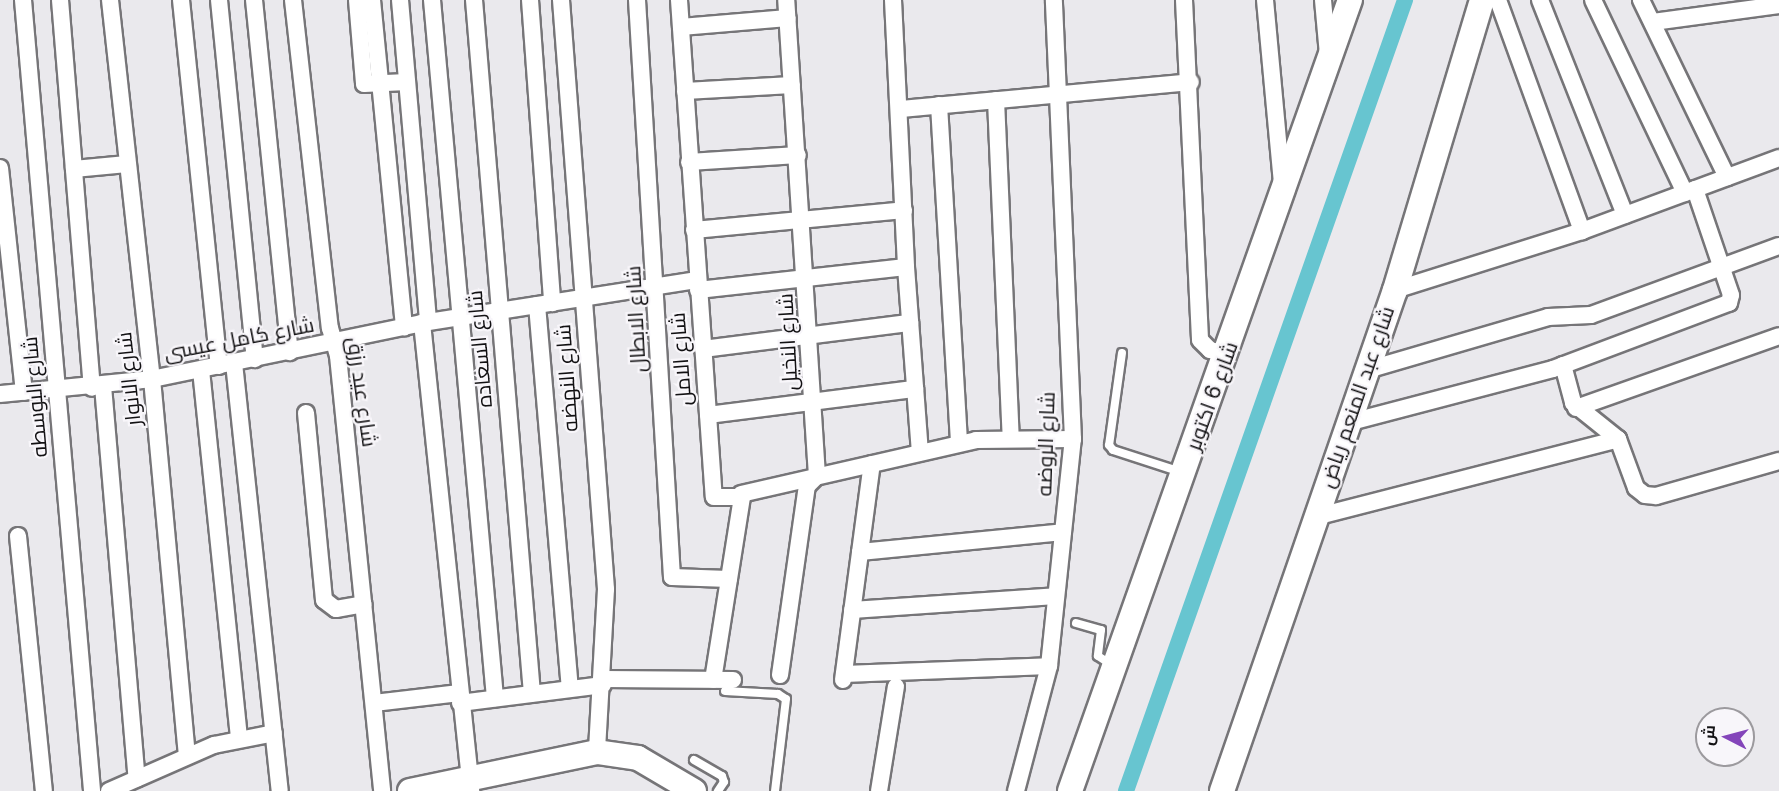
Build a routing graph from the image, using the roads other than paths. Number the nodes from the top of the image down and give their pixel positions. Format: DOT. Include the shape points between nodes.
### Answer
graph roads {
  1 [pos="22,0"];
  2 [pos="60,0"];
  3 [pos="110,0"];
  4 [pos="181,0"];
  5 [pos="219,0"];
  6 [pos="254,0"];
  7 [pos="293,0"];
  8 [pos="357,0"];
  9 [pos="372,0"];
  10 [pos="400,0"];
  11 [pos="432,0"];
  12 [pos="474,0"];
  13 [pos="530,0"];
  14 [pos="561,0"];
  15 [pos="637,0"];
  16 [pos="679,0"];
  17 [pos="786,0"];
  18 [pos="892,0"];
  19 [pos="1054,0"];
  20 [pos="1184,0"];
  21 [pos="1264,0"];
  22 [pos="1323,0"];
  23 [pos="1350,0"];
  24 [pos="1482,0"];
  25 [pos="1498,0"];
  26 [pos="1540,0"];
  27 [pos="1593,0"];
  28 [pos="1641,0"];
  29 [pos="1779,5"];
  30 [pos="788,18"];
  31 [pos="1653,22"];
  32 [pos="681,27"];
  33 [pos="1328,59"];
  34 [pos="407,82"];
  35 [pos="1191,82"];
  36 [pos="380,84"];
  37 [pos="792,85"];
  38 [pos="685,90"];
  39 [pos="1061,94"];
  40 [pos="996,100"];
  41 [pos="939,105"];
  42 [pos="901,109"];
  43 [pos="798,155"];
  44 [pos="1779,158"];
  45 [pos="689,162"];
  46 [pos="127,164"];
  47 [pos="0,168"];
  48 [pos="74,169"];
  49 [pos="1727,177"];
  50 [pos="1690,191"];
  51 [pos="1282,192"];
  52 [pos="904,210"];
  53 [pos="1625,215"];
  54 [pos="802,220"];
  55 [pos="694,230"];
  56 [pos="1582,231"];
  57 [pos="1779,246"];
  58 [pos="906,267"];
  59 [pos="1722,267"];
  60 [pos="807,278"];
  61 [pos="698,285"];
  62 [pos="657,287"];
  63 [pos="1395,290"];
  64 [pos="584,298"];
  65 [pos="544,304"];
  66 [pos="499,311"];
  67 [pos="461,317"];
  68 [pos="425,323"];
  69 [pos="910,323"];
  70 [pos="404,327"];
  71 [pos="810,335"];
  72 [pos="1779,336"];
  73 [pos="334,343"];
  74 [pos="703,349"];
  75 [pos="290,352"];
  76 [pos="1122,353"];
  77 [pos="1227,354"];
  78 [pos="255,358"];
  79 [pos="227,365"];
  80 [pos="1563,365"];
  81 [pos="201,370"];
  82 [pos="1367,370"];
  83 [pos="152,379"];
  84 [pos="98,387"];
  85 [pos="57,390"];
  86 [pos="915,390"];
  87 [pos="24,392"];
  88 [pos="0,394"];
  89 [pos="814,402"];
  90 [pos="1576,408"];
  91 [pos="306,413"];
  92 [pos="708,415"];
  93 [pos="1347,423"];
  94 [pos="1011,439"];
  95 [pos="1073,439"];
  96 [pos="1618,439"];
  97 [pos="959,443"];
  98 [pos="920,452"];
  99 [pos="1779,461"];
  100 [pos="872,464"];
  101 [pos="1184,473"];
  102 [pos="817,476"];
  103 [pos="741,494"];
  104 [pos="1315,517"];
  105 [pos="1063,532"];
  106 [pos="18,536"];
  107 [pos="860,552"];
  108 [pos="729,579"];
  109 [pos="1056,597"];
  110 [pos="364,604"];
  111 [pos="852,610"];
  112 [pos="1076,623"];
  113 [pos="1049,666"];
  114 [pos="1115,666"];
  115 [pos="780,675"];
  116 [pos="603,682"];
  117 [pos="724,684"];
  118 [pos="896,686"];
  119 [pos="570,689"];
  120 [pos="532,694"];
  121 [pos="460,698"];
  122 [pos="495,698"];
  123 [pos="375,703"];
  124 [pos="274,733"];
  125 [pos="239,740"];
  126 [pos="597,752"];
  127 [pos="187,755"];
  128 [pos="694,760"];
  129 [pos="137,779"];
  130 [pos="470,784"];
  131 [pos="44,791"];
  132 [pos="92,791"];
  133 [pos="109,791"];
  134 [pos="280,791"];
  135 [pos="382,791"];
  136 [pos="410,791"];
  137 [pos="694,791"];
  138 [pos="718,791"];
  139 [pos="776,791"];
  140 [pos="879,791"];
  141 [pos="1016,791"];
  142 [pos="1070,791"];
  143 [pos="1222,791"];
  1 -- 85 [label="street, شارع البوسطه"];
  2 -- 48 [label="street"];
  3 -- 46 [label="street, شارع الانوار"];
  4 -- 79 [label="street"];
  5 -- 78 [label="street"];
  6 -- 75 [label="street"];
  7 -- 73 [label="street, شارع عيد رزق"];
  8 -- 36 [label="street" via="364,84"];
  9 -- 36 [label="street"];
  10 -- 34 [label="street"];
  11 -- 67 [label="street"];
  12 -- 66 [label="street, شارع السعاده"];
  13 -- 65 [label="street"];
  14 -- 64 [label="street, شارع النهضه"];
  15 -- 62 [label="street, شارع الابطال"];
  16 -- 32 [label="street, شارع الامل"];
  17 -- 30 [label="street, شارع النخيل"];
  18 -- 42 [label="street"];
  19 -- 39 [label="street, شارع الروضه"];
  20 -- 35 [label="street"];
  21 -- 51 [label="street"];
  22 -- 33 [label="street"];
  23 -- 33 [label="main road, شارع 6 اكتوبر"];
  24 -- 63 [label="main road, شارع عبد المنعم رياض"];
  25 -- 56 [label="street"];
  26 -- 53 [label="street"];
  27 -- 50 [label="street"];
  28 -- 31 [label="street"];
  29 -- 31 [label="street"];
  30 -- 32 [label="street"];
  30 -- 37 [label="street, شارع النخيل"];
  31 -- 49 [label="street"];
  32 -- 38 [label="street, شارع الامل"];
  33 -- 51 [label="main road, شارع 6 اكتوبر"];
  34 -- 36 [label="street"];
  34 -- 68 [label="street"];
  35 -- 39 [label="street"];
  35 -- 77 [label="street" via="1200,340 1206,348"];
  36 -- 70 [label="street"];
  37 -- 38 [label="street"];
  37 -- 43 [label="street, شارع النخيل"];
  38 -- 45 [label="street, شارع الامل"];
  39 -- 40 [label="street"];
  39 -- 95 [label="street, شارع الروضه"];
  40 -- 41 [label="street"];
  40 -- 94 [label="street"];
  41 -- 42 [label="street"];
  41 -- 97 [label="street"];
  42 -- 52 [label="street"];
  43 -- 45 [label="street"];
  43 -- 54 [label="street, شارع النخيل"];
  44 -- 49 [label="street"];
  45 -- 55 [label="street, شارع الامل"];
  46 -- 48 [label="street"];
  46 -- 83 [label="street, شارع الانوار"];
  47 -- 87 [label="street"];
  48 -- 84 [label="street"];
  49 -- 50 [label="street"];
  50 -- 53 [label="street"];
  50 -- 59 [label="street"];
  51 -- 77 [label="main road, شارع 6 اكتوبر"];
  52 -- 54 [label="street"];
  52 -- 58 [label="street"];
  53 -- 56 [label="street"];
  54 -- 55 [label="street"];
  54 -- 60 [label="street, شارع النخيل"];
  55 -- 61 [label="street, شارع الامل"];
  56 -- 63 [label="street"];
  57 -- 59 [label="street"];
  58 -- 60 [label="street, شارع كامل عيسى"];
  58 -- 69 [label="street"];
  59 -- 80 [label="street" via="1731,295 1727,305"];
  59 -- 82 [label="street" via="1591,315 1548,317"];
  60 -- 61 [label="street, شارع كامل عيسى"];
  60 -- 71 [label="street, شارع النخيل"];
  61 -- 62 [label="street, شارع كامل عيسى"];
  61 -- 74 [label="street, شارع الامل"];
  62 -- 64 [label="street, شارع كامل عيسى"];
  62 -- 108 [label="street, شارع الابطال" via="672,577"];
  63 -- 82 [label="main road, شارع عبد المنعم رياض"];
  64 -- 65 [label="street, شارع كامل عيسى"];
  64 -- 116 [label="street, شارع النهضه" via="606,589"];
  65 -- 66 [label="street, شارع كامل عيسى"];
  65 -- 119 [label="street"];
  66 -- 67 [label="street, شارع كامل عيسى"];
  66 -- 120 [label="street, شارع السعاده"];
  67 -- 68 [label="street, شارع كامل عيسى"];
  67 -- 122 [label="street"];
  68 -- 70 [label="street, شارع كامل عيسى"];
  68 -- 121 [label="street"];
  69 -- 71 [label="street"];
  69 -- 86 [label="street"];
  70 -- 73 [label="street, شارع كامل عيسى"];
  71 -- 74 [label="street"];
  71 -- 89 [label="street, شارع النخيل"];
  72 -- 90 [label="street"];
  73 -- 75 [label="street, شارع كامل عيسى"];
  73 -- 110 [label="street, شارع عيد رزق"];
  74 -- 92 [label="street, شارع الامل"];
  75 -- 78 [label="street, شارع كامل عيسى"];
  76 -- 101 [label="lane" via="1109,445 1113,450"];
  77 -- 101 [label="main road, شارع 6 اكتوبر"];
  78 -- 79 [label="street, شارع كامل عيسى"];
  79 -- 81 [label="street, شارع كامل عيسى"];
  79 -- 124 [label="street"];
  80 -- 90 [label="street"];
  80 -- 93 [label="street"];
  81 -- 83 [label="street, شارع كامل عيسى"];
  81 -- 125 [label="street"];
  82 -- 93 [label="main road, شارع عبد المنعم رياض"];
  83 -- 84 [label="street, شارع كامل عيسى"];
  83 -- 127 [label="street, شارع الانوار"];
  84 -- 85 [label="street, شارع كامل عيسى"];
  84 -- 129 [label="street"];
  85 -- 87 [label="street, شارع كامل عيسى"];
  85 -- 132 [label="street, شارع البوسطه"];
  86 -- 89 [label="street"];
  86 -- 98 [label="street"];
  87 -- 88 [label="street, شارع كامل عيسى"];
  89 -- 92 [label="street"];
  89 -- 102 [label="street, شارع النخيل"];
  90 -- 96 [label="street"];
  91 -- 110 [label="street" via="324,600 336,609"];
  92 -- 103 [label="street, شارع الامل" via="714,498"];
  93 -- 104 [label="main road, شارع عبد المنعم رياض"];
  94 -- 95 [label="street"];
  94 -- 97 [label="street"];
  95 -- 105 [label="street, شارع الروضه"];
  96 -- 99 [label="street" via="1636,488 1650,496"];
  96 -- 104 [label="street"];
  97 -- 98 [label="street"];
  98 -- 100 [label="street"];
  100 -- 102 [label="street"];
  100 -- 107 [label="street"];
  101 -- 114 [label="main road, شارع 6 اكتوبر"];
  102 -- 103 [label="street"];
  102 -- 115 [label="street, شارع النخيل" via="807,486"];
  103 -- 108 [label="street"];
  104 -- 143 [label="main road, شارع عبد المنعم رياض"];
  105 -- 107 [label="street"];
  105 -- 109 [label="street, شارع الروضه"];
  106 -- 131 [label="street"];
  107 -- 111 [label="street"];
  108 -- 117 [label="street"];
  109 -- 111 [label="street"];
  109 -- 113 [label="street, شارع الروضه"];
  110 -- 123 [label="street, شارع عيد رزق"];
  111 -- 113 [label="street" via="843,677"];
  112 -- 114 [label="lane" via="1101,630 1098,656"];
  113 -- 141 [label="street, شارع الروضه"];
  114 -- 142 [label="main road, شارع 6 اكتوبر"];
  116 -- 117 [label="street"];
  116 -- 119 [label="street"];
  116 -- 126 [label="street, شارع النهضه"];
  117 -- 139 [label="lane" via="786,699"];
  118 -- 140 [label="street"];
  119 -- 120 [label="street"];
  120 -- 122 [label="street"];
  121 -- 122 [label="street"];
  121 -- 123 [label="street"];
  121 -- 130 [label="street"];
  123 -- 135 [label="street, شارع عيد رزق"];
  124 -- 125 [label="street"];
  124 -- 134 [label="street"];
  125 -- 127 [label="street"];
  126 -- 130 [label="main road"];
  126 -- 137 [label="main road" via="638,758"];
  127 -- 129 [label="street"];
  128 -- 138 [label="lane" via="722,776 724,782"];
  129 -- 133 [label="street"];
  130 -- 136 [label="main road"];
}
